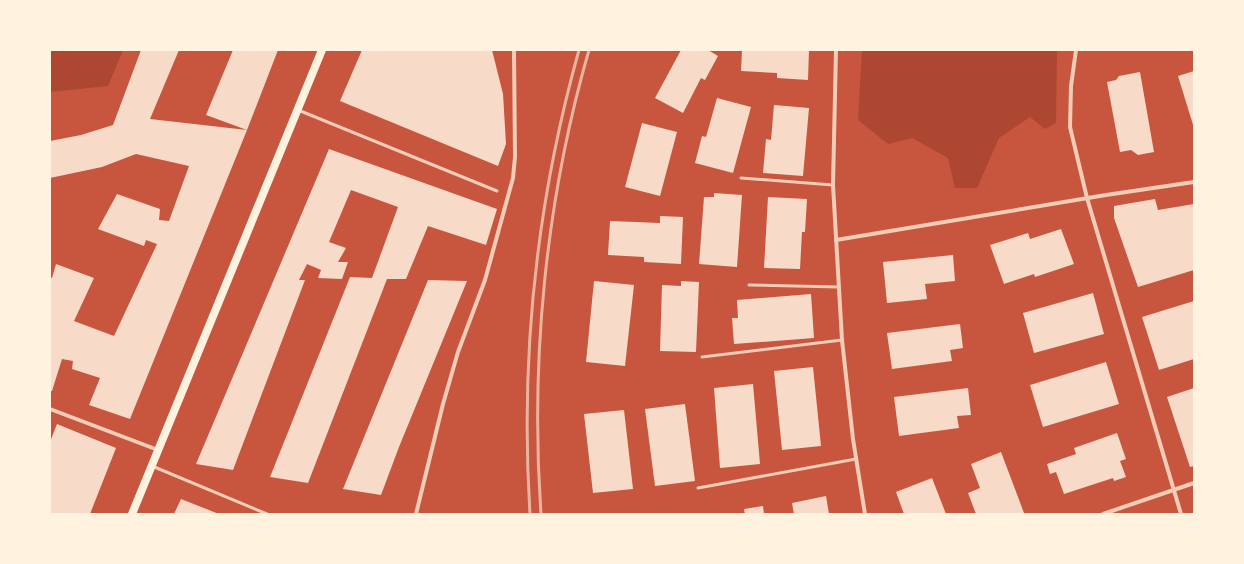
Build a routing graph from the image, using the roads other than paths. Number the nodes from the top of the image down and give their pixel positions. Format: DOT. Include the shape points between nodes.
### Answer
graph roads {
  1 [pos="322,50"];
  2 [pos="514,50"];
  3 [pos="836,50"];
  4 [pos="1076,50"];
  5 [pos="298,110"];
  6 [pos="740,178"];
  7 [pos="1194,182"];
  8 [pos="833,185"];
  9 [pos="497,191"];
  10 [pos="1087,198"];
  11 [pos="836,240"];
  12 [pos="749,285"];
  13 [pos="839,288"];
  14 [pos="842,340"];
  15 [pos="702,357"];
  16 [pos="50,410"];
  17 [pos="158,450"];
  18 [pos="856,459"];
  19 [pos="152,466"];
  20 [pos="1194,483"];
  21 [pos="698,488"];
  22 [pos="1174,490"];
  23 [pos="132,514"];
  24 [pos="267,514"];
  25 [pos="416,514"];
  26 [pos="865,514"];
  27 [pos="1103,514"];
  28 [pos="1180,514"];
  1 -- 5 [label="main road"];
  2 -- 25 [label="street" via="515,157 512,185 485,280 458,352"];
  3 -- 8 [label="street"];
  4 -- 10 [label="street" via="1071,86 1070,127"];
  5 -- 9 [label="lane"];
  5 -- 17 [label="main road"];
  6 -- 8 [label="lane"];
  7 -- 10 [label="street"];
  8 -- 11 [label="street"];
  10 -- 11 [label="street"];
  10 -- 22 [label="street"];
  11 -- 13 [label="street"];
  12 -- 13 [label="lane"];
  13 -- 14 [label="street"];
  14 -- 15 [label="lane"];
  14 -- 18 [label="street"];
  16 -- 17 [label="street"];
  17 -- 19 [label="main road"];
  18 -- 21 [label="lane"];
  18 -- 26 [label="street"];
  19 -- 23 [label="main road"];
  19 -- 24 [label="lane"];
  20 -- 22 [label="street"];
  22 -- 27 [label="street"];
  22 -- 28 [label="street"];
}
